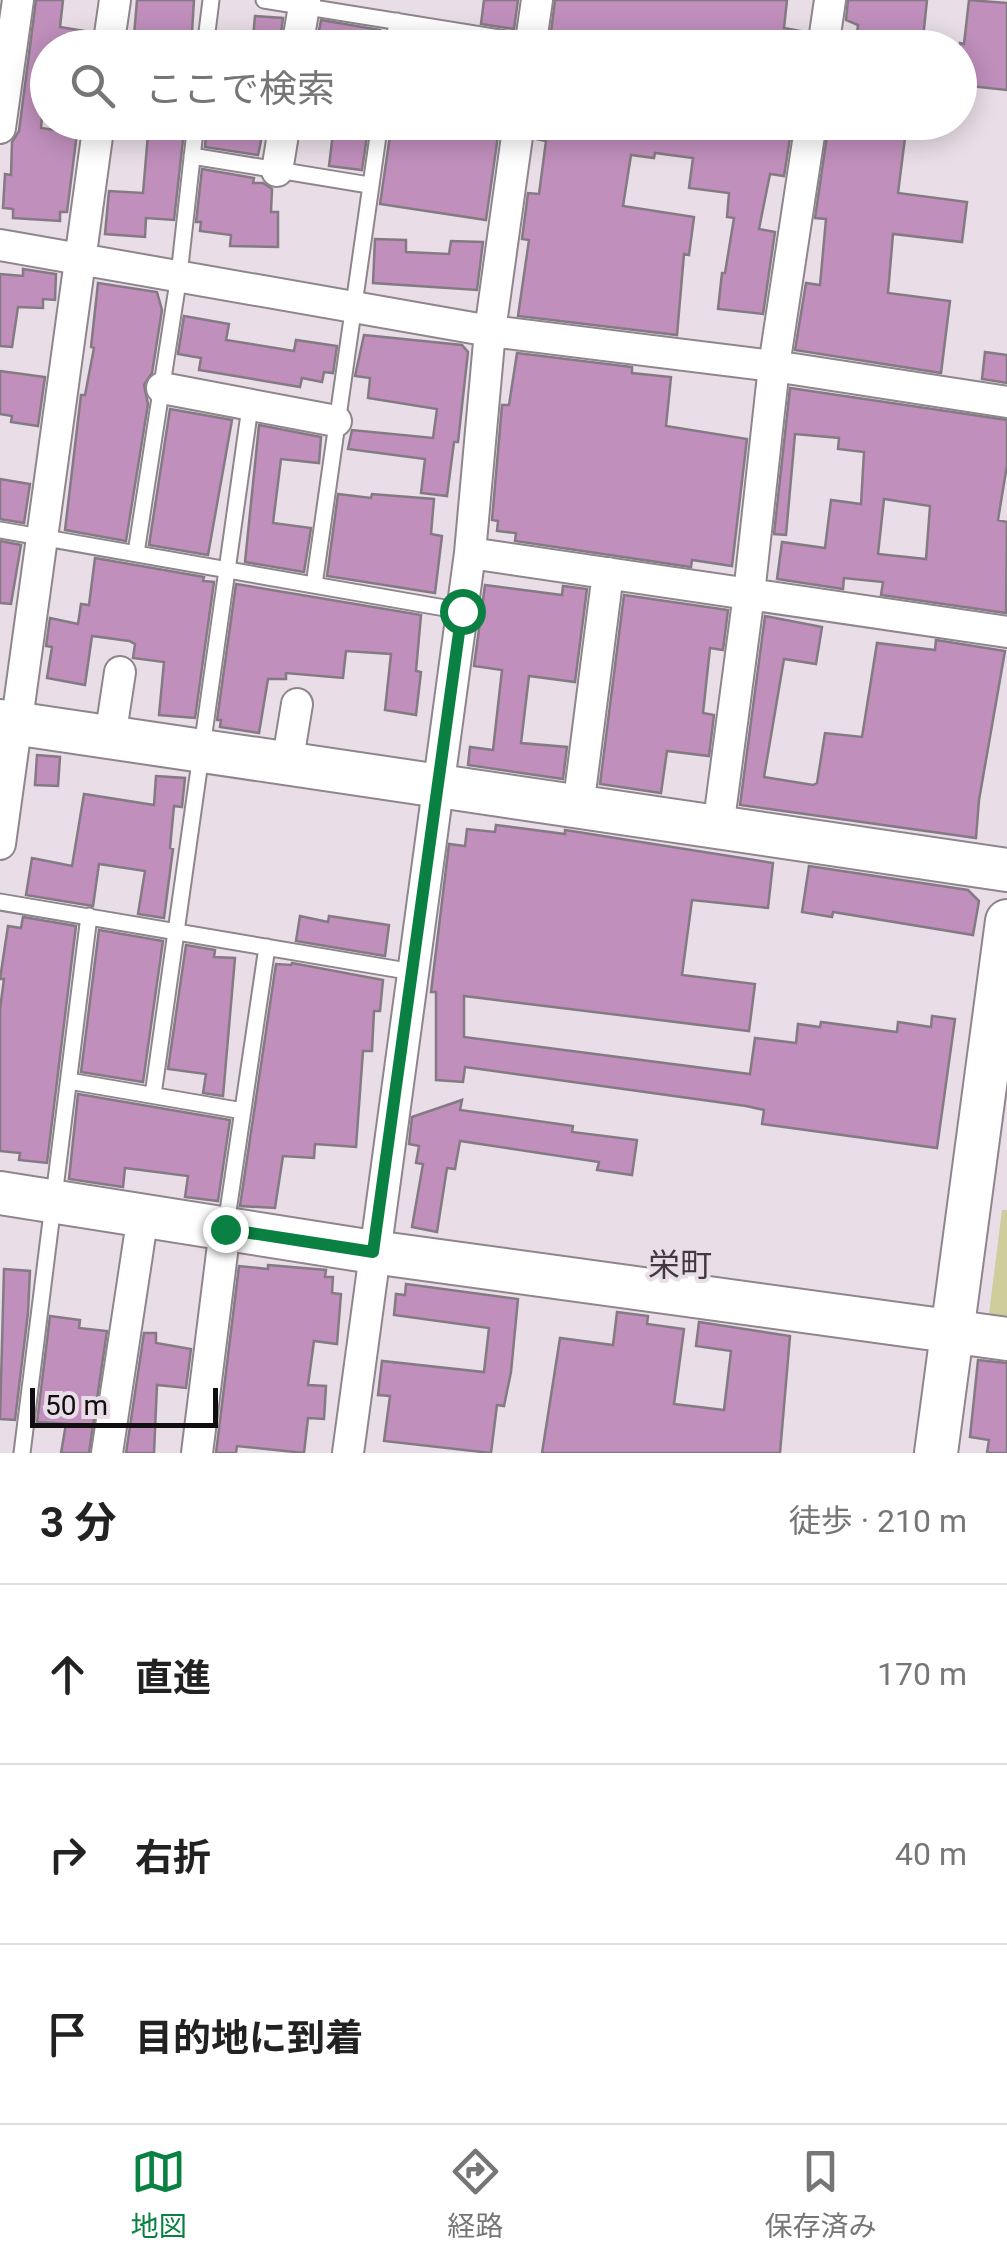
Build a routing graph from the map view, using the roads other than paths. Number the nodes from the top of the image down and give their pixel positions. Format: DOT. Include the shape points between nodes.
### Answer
graph roads {
  1 [pos="18,0"];
  2 [pos="114,0"];
  3 [pos="211,0"];
  4 [pos="264,0"];
  5 [pos="537,0"];
  6 [pos="830,0"];
  7 [pos="304,3"];
  8 [pos="398,21"];
  9 [pos="110,30"];
  10 [pos="207,30"];
  11 [pos="300,30"];
  12 [pos="396,30"];
  13 [pos="448,30"];
  14 [pos="532,30"];
  15 [pos="826,30"];
  16 [pos="0,124"];
  17 [pos="96,140"];
  18 [pos="194,140"];
  19 [pos="282,140"];
  20 [pos="377,140"];
  21 [pos="517,140"];
  22 [pos="809,140"];
  23 [pos="192,156"];
  24 [pos="277,171"];
  25 [pos="369,185"];
  26 [pos="0,245"];
  27 [pos="81,257"];
  28 [pos="179,275"];
  29 [pos="352,306"];
  30 [pos="490,330"];
  31 [pos="774,366"];
  32 [pos="162,388"];
  33 [pos="1007,402"];
  34 [pos="250,407"];
  35 [pos="336,421"];
  36 [pos="0,530"];
  37 [pos="42,537"];
  38 [pos="136,553"];
  39 [pos="470,553"];
  40 [pos="228,571"];
  41 [pos="608,573"];
  42 [pos="314,585"];
  43 [pos="748,594"];
  44 [pos="462,611"];
  45 [pos="1007,632"];
  46 [pos="120,672"];
  47 [pos="297,704"];
  48 [pos="8,722"];
  49 [pos="110,738"];
  50 [pos="202,752"];
  51 [pos="287,765"];
  52 [pos="438,788"];
  53 [pos="578,808"];
  54 [pos="718,828"];
  55 [pos="0,844"];
  56 [pos="1007,870"];
  57 [pos="0,902"];
  58 [pos="89,916"];
  59 [pos="1007,921"];
  60 [pos="177,931"];
  61 [pos="267,947"];
  62 [pos="413,972"];
  63 [pos="69,1081"];
  64 [pos="153,1095"];
  65 [pos="243,1112"];
  66 [pos="0,1194"];
  67 [pos="54,1200"];
  68 [pos="143,1216"];
  69 [pos="225,1229"];
  70 [pos="373,1252"];
  71 [pos="954,1332"];
  72 [pos="1007,1339"];
  73 [pos="353,1452"];
  74 [pos="22,1453"];
  75 [pos="107,1453"];
  76 [pos="197,1453"];
  77 [pos="936,1453"];
  1 -- 16 [label="street"];
  2 -- 9 [label="street"];
  3 -- 10 [label="lane"];
  4 -- 7 [label="lane"];
  5 -- 14 [label="street"];
  6 -- 15 [label="street"];
  7 -- 8 [label="lane"];
  7 -- 11 [label="street"];
  8 -- 12 [label="lane"];
  8 -- 13 [label="lane"];
  17 -- 27 [label="street"];
  18 -- 23 [label="lane"];
  19 -- 24 [label="street"];
  20 -- 25 [label="lane"];
  21 -- 30 [label="street"];
  22 -- 31 [label="street"];
  23 -- 24 [label="lane"];
  23 -- 28 [label="lane"];
  24 -- 25 [label="lane"];
  25 -- 29 [label="lane"];
  26 -- 27 [label="street"];
  27 -- 28 [label="street"];
  27 -- 37 [label="street"];
  28 -- 29 [label="street"];
  28 -- 32 [label="lane"];
  29 -- 30 [label="street"];
  29 -- 35 [label="lane"];
  30 -- 31 [label="street"];
  30 -- 39 [label="street"];
  31 -- 33 [label="street"];
  31 -- 43 [label="street"];
  32 -- 34 [label="street"];
  32 -- 38 [label="lane"];
  34 -- 35 [label="street"];
  34 -- 40 [label="lane"];
  35 -- 42 [label="lane"];
  36 -- 37 [label="lane"];
  37 -- 38 [label="lane"];
  37 -- 48 [label="street"];
  38 -- 40 [label="lane"];
  39 -- 41 [label="street"];
  39 -- 44 [label="street"];
  40 -- 42 [label="lane"];
  40 -- 50 [label="lane"];
  41 -- 43 [label="street"];
  41 -- 53 [label="street"];
  42 -- 44 [label="lane"];
  43 -- 45 [label="street"];
  43 -- 54 [label="street"];
  44 -- 52 [label="street"];
  46 -- 49 [label="street"];
  47 -- 51 [label="street"];
  48 -- 49 [label="street"];
  48 -- 55 [label="street"];
  49 -- 50 [label="street"];
  50 -- 51 [label="street"];
  50 -- 60 [label="lane"];
  51 -- 52 [label="street"];
  52 -- 53 [label="street"];
  52 -- 62 [label="street"];
  53 -- 54 [label="street"];
  54 -- 56 [label="street"];
  57 -- 58 [label="lane"];
  58 -- 60 [label="lane"];
  58 -- 63 [label="lane"];
  59 -- 71 [label="street"];
  60 -- 61 [label="lane"];
  60 -- 64 [label="lane"];
  61 -- 62 [label="lane"];
  61 -- 65 [label="lane"];
  62 -- 70 [label="street"];
  63 -- 64 [label="lane"];
  63 -- 67 [label="lane"];
  64 -- 65 [label="lane"];
  65 -- 69 [label="lane"];
  66 -- 67 [label="street"];
  67 -- 68 [label="street"];
  67 -- 74 [label="lane"];
  68 -- 69 [label="street"];
  68 -- 75 [label="street"];
  69 -- 70 [label="street"];
  69 -- 76 [label="street"];
  70 -- 71 [label="street"];
  70 -- 73 [label="street"];
  71 -- 72 [label="street"];
  71 -- 77 [label="street"];
}
